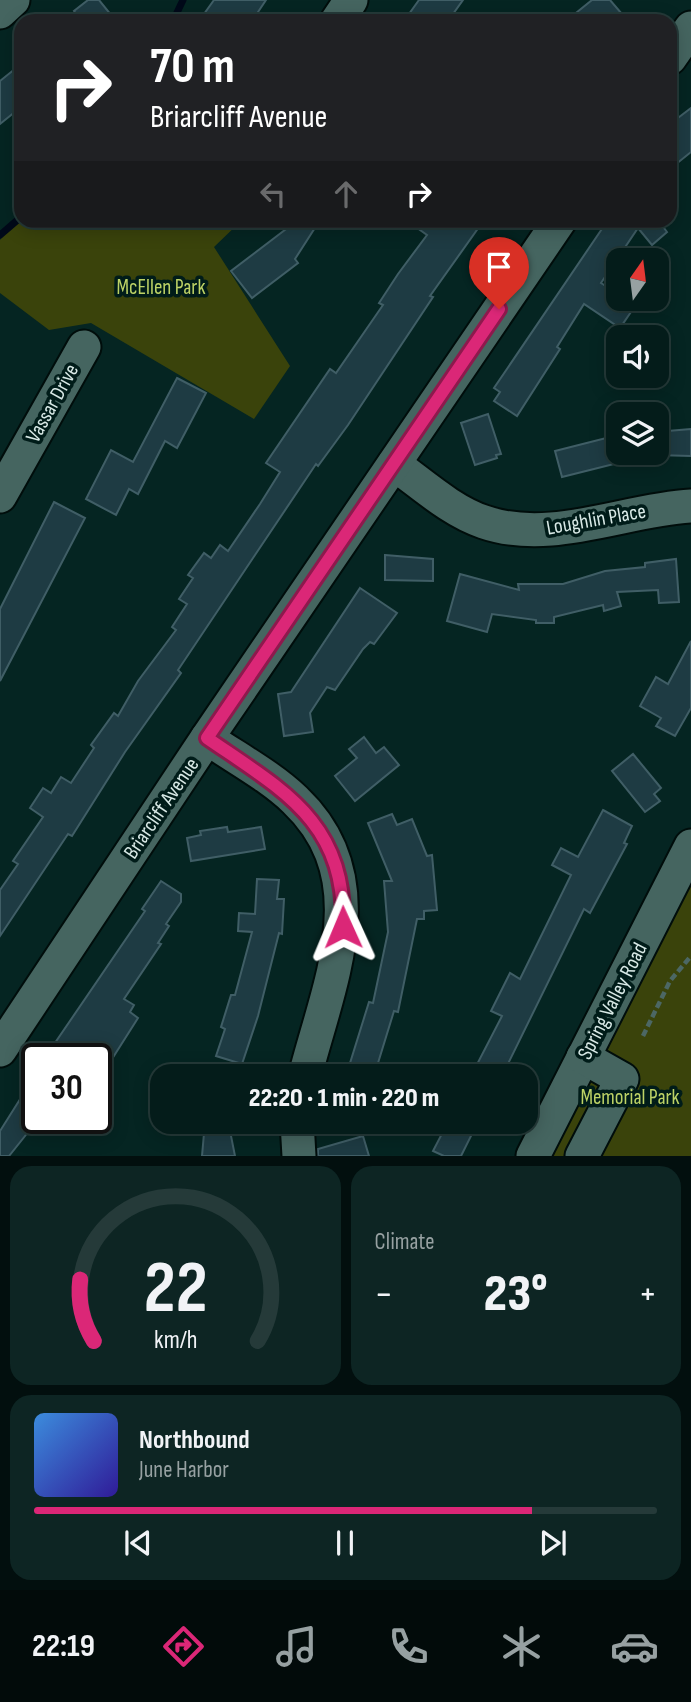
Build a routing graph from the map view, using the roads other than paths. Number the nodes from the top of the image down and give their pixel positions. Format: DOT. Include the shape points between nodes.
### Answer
graph roads {
  1 [pos="13,0"];
  2 [pos="0,12"];
  3 [pos="691,28"];
  4 [pos="677,48"];
  5 [pos="555,228"];
  6 [pos="84,347"];
  7 [pos="394,464"];
  8 [pos="0,496"];
  9 [pos="691,506"];
  10 [pos="207,738"];
  11 [pos="691,846"];
  12 [pos="0,1050"];
  13 [pos="583,1058"];
  14 [pos="308,1064"];
  15 [pos="298,1134"];
  16 [pos="299,1156"];
  17 [pos="533,1156"];
  18 [pos="582,1156"];
  1 -- 2 [label="street"];
  3 -- 4 [label="street"];
  5 -- 7 [label="street, Briarcliff Avenue"];
  6 -- 8 [label="street, Vassar Drive"];
  7 -- 9 [label="street, Loughlin Place" via="457,509 483,522 514,529 555,529 654,508"];
  7 -- 10 [label="street, Briarcliff Avenue"];
  10 -- 12 [label="street, Briarcliff Avenue"];
  10 -- 14 [label="street" via="293,798 323,835 338,870 343,927"];
  11 -- 13 [label="street, Spring Valley Road"];
  13 -- 17 [label="street, Spring Valley Road"];
  13 -- 18 [label="street" via="622,1079"];
  15 -- 16 [label="street"];
}
